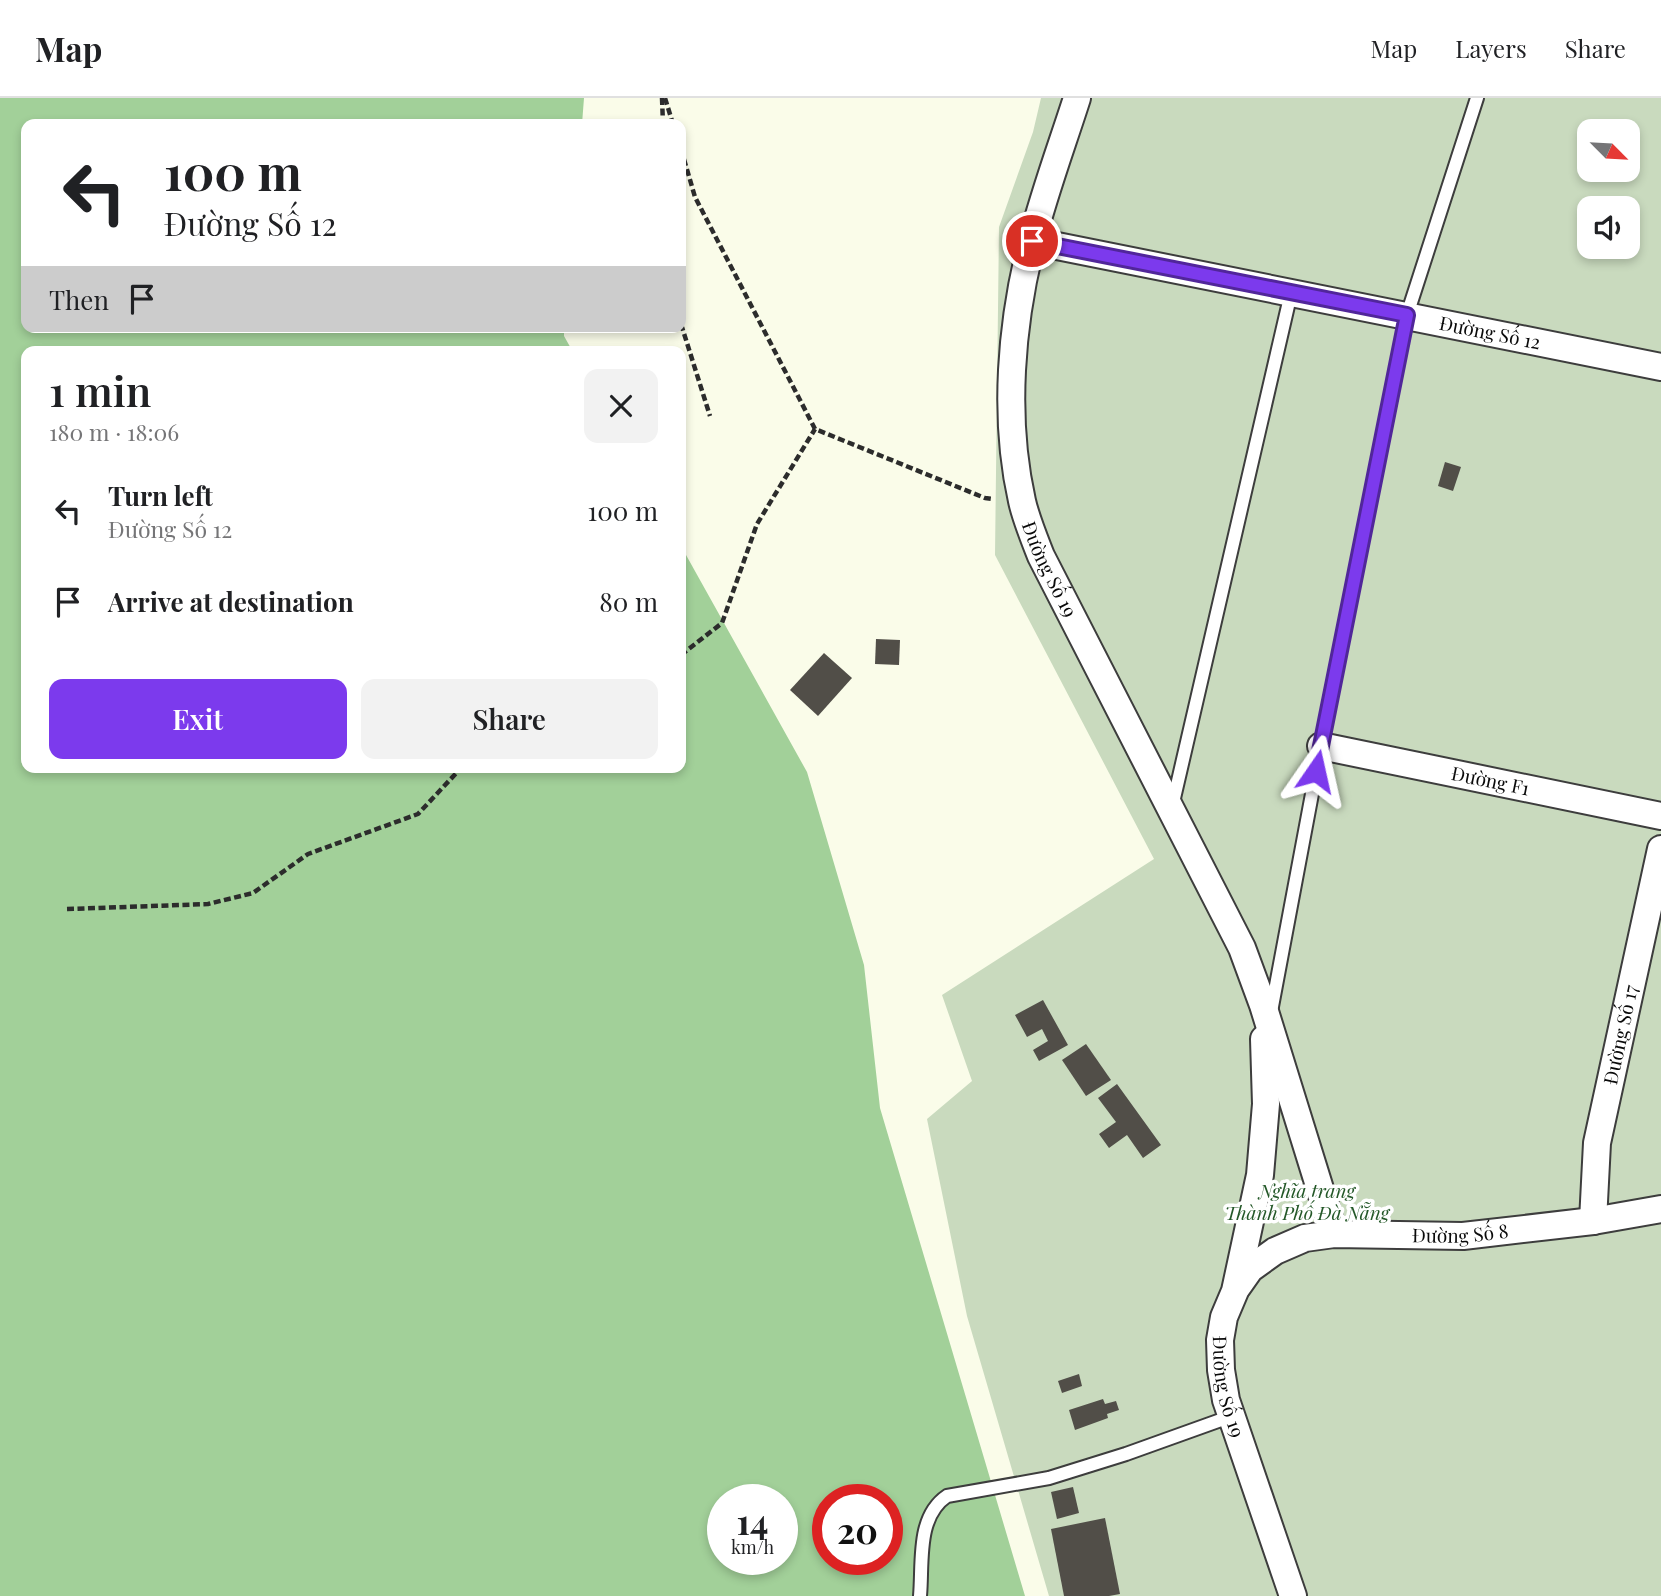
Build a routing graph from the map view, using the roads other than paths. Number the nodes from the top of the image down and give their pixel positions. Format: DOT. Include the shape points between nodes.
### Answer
graph roads {
  1 [pos="1077,98"];
  2 [pos="1477,98"];
  3 [pos="1032,241"];
  4 [pos="1291,293"];
  5 [pos="1407,315"];
  6 [pos="1661,367"];
  7 [pos="1321,746"];
  8 [pos="1172,811"];
  9 [pos="1661,816"];
  10 [pos="1661,849"];
  11 [pos="1266,1015"];
  12 [pos="1661,1209"];
  13 [pos="1593,1221"];
  14 [pos="1334,1234"];
  15 [pos="1235,1291"];
  16 [pos="1232,1416"];
  17 [pos="920,1596"];
  18 [pos="1293,1596"];
  1 -- 3 [label="street, Đường Số 19"];
  2 -- 5 [label="lane"];
  3 -- 4 [label="street, Đường Số 12"];
  3 -- 8 [label="street, Đường Số 19" via="1017,318 1012,388 1013,451 1022,503 1041,556"];
  4 -- 5 [label="street, Đường Số 12"];
  4 -- 8 [label="lane"];
  5 -- 6 [label="street, Đường Số 12"];
  5 -- 7 [label="lane"];
  7 -- 9 [label="street, Đường F1"];
  7 -- 11 [label="lane"];
  8 -- 11 [label="street, Đường Số 19" via="1242,948"];
  10 -- 13 [label="street, Đường Số 17" via="1597,1143"];
  11 -- 14 [label="street, Đường Số 19"];
  11 -- 15 [label="street, Đường Số 19" via="1260,1175"];
  12 -- 13 [label="street, Đường Số 8"];
  13 -- 14 [label="street, Đường Số 8" via="1463,1236"];
  14 -- 15 [label="street, Đường Số 8" via="1305,1238 1275,1251 1250,1269"];
  15 -- 16 [label="street, Đường Số 19" via="1220,1340 1221,1370"];
  16 -- 17 [label="lane" via="1049,1478 947,1496 929,1514 925,1527"];
  16 -- 18 [label="street, Đường Số 19"];
}
